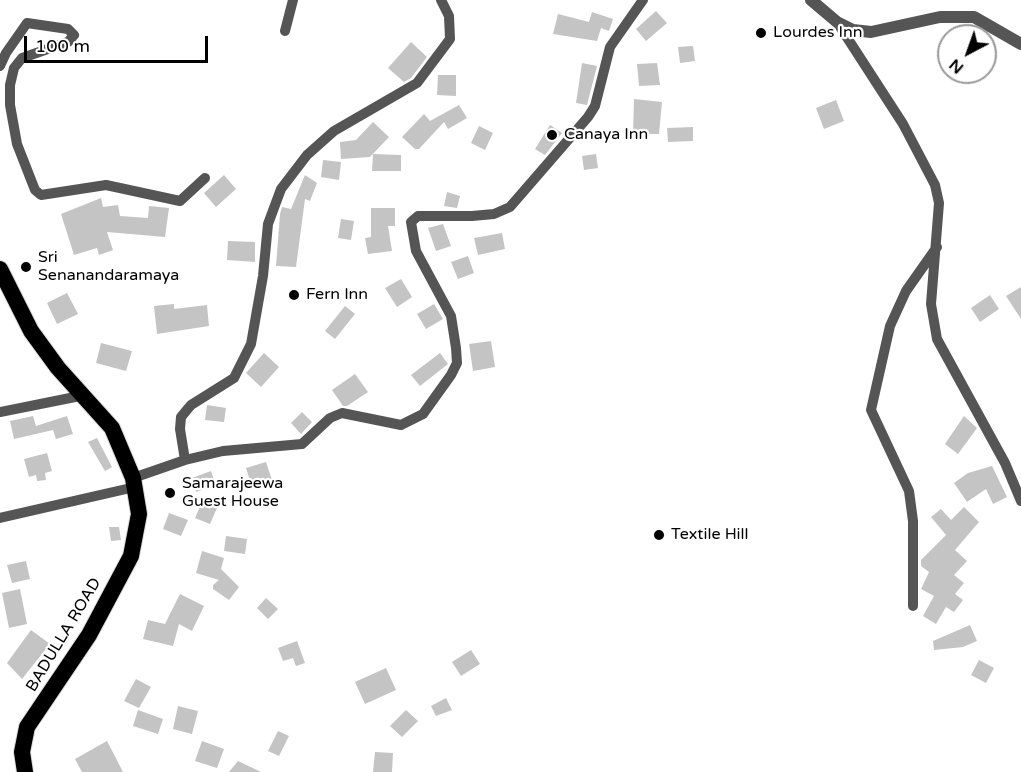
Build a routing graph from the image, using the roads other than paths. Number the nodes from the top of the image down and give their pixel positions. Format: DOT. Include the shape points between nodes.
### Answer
graph roads {
  1 [pos="293,0"];
  2 [pos="441,0"];
  3 [pos="643,0"];
  4 [pos="811,0"];
  5 [pos="837,22"];
  6 [pos="285,31"];
  7 [pos="1021,44"];
  8 [pos="0,66"];
  9 [pos="205,178"];
  10 [pos="938,246"];
  11 [pos="0,269"];
  12 [pos="85,395"];
  13 [pos="0,412"];
  14 [pos="185,460"];
  15 [pos="134,483"];
  16 [pos="1021,501"];
  17 [pos="0,519"];
  18 [pos="913,606"];
  19 [pos="25,772"];
  1 -- 6 [label="street"];
  2 -- 14 [label="street" via="448,16 450,39 417,83 334,131 307,155 281,189 268,224 251,344 234,378 191,405 181,417"];
  3 -- 14 [label="street" via="610,47 595,105 588,117 510,207 494,214 418,216 411,222 416,251 451,316 457,363 423,414 401,425 342,413 330,418 302,444 223,451"];
  4 -- 5 [label="street"];
  5 -- 7 [label="street" via="871,32 940,17 974,17"];
  5 -- 10 [label="street" via="903,124 935,185 939,204"];
  8 -- 9 [label="street" via="27,23 68,29 74,35 68,42 22,58 14,68 10,85 17,144 40,195 106,184 180,201"];
  10 -- 16 [label="street" via="931,304 937,339 1005,463"];
  10 -- 18 [label="street" via="906,291 890,326 871,410 909,491"];
  11 -- 12 [label="highway, BADULLA ROAD" via="31,331 58,368"];
  12 -- 13 [label="street"];
  12 -- 15 [label="highway, BADULLA ROAD" via="112,428"];
  14 -- 15 [label="street"];
  15 -- 17 [label="street"];
  15 -- 19 [label="highway, BADULLA ROAD" via="139,514 132,555 89,635 27,727 22,752"];
}
